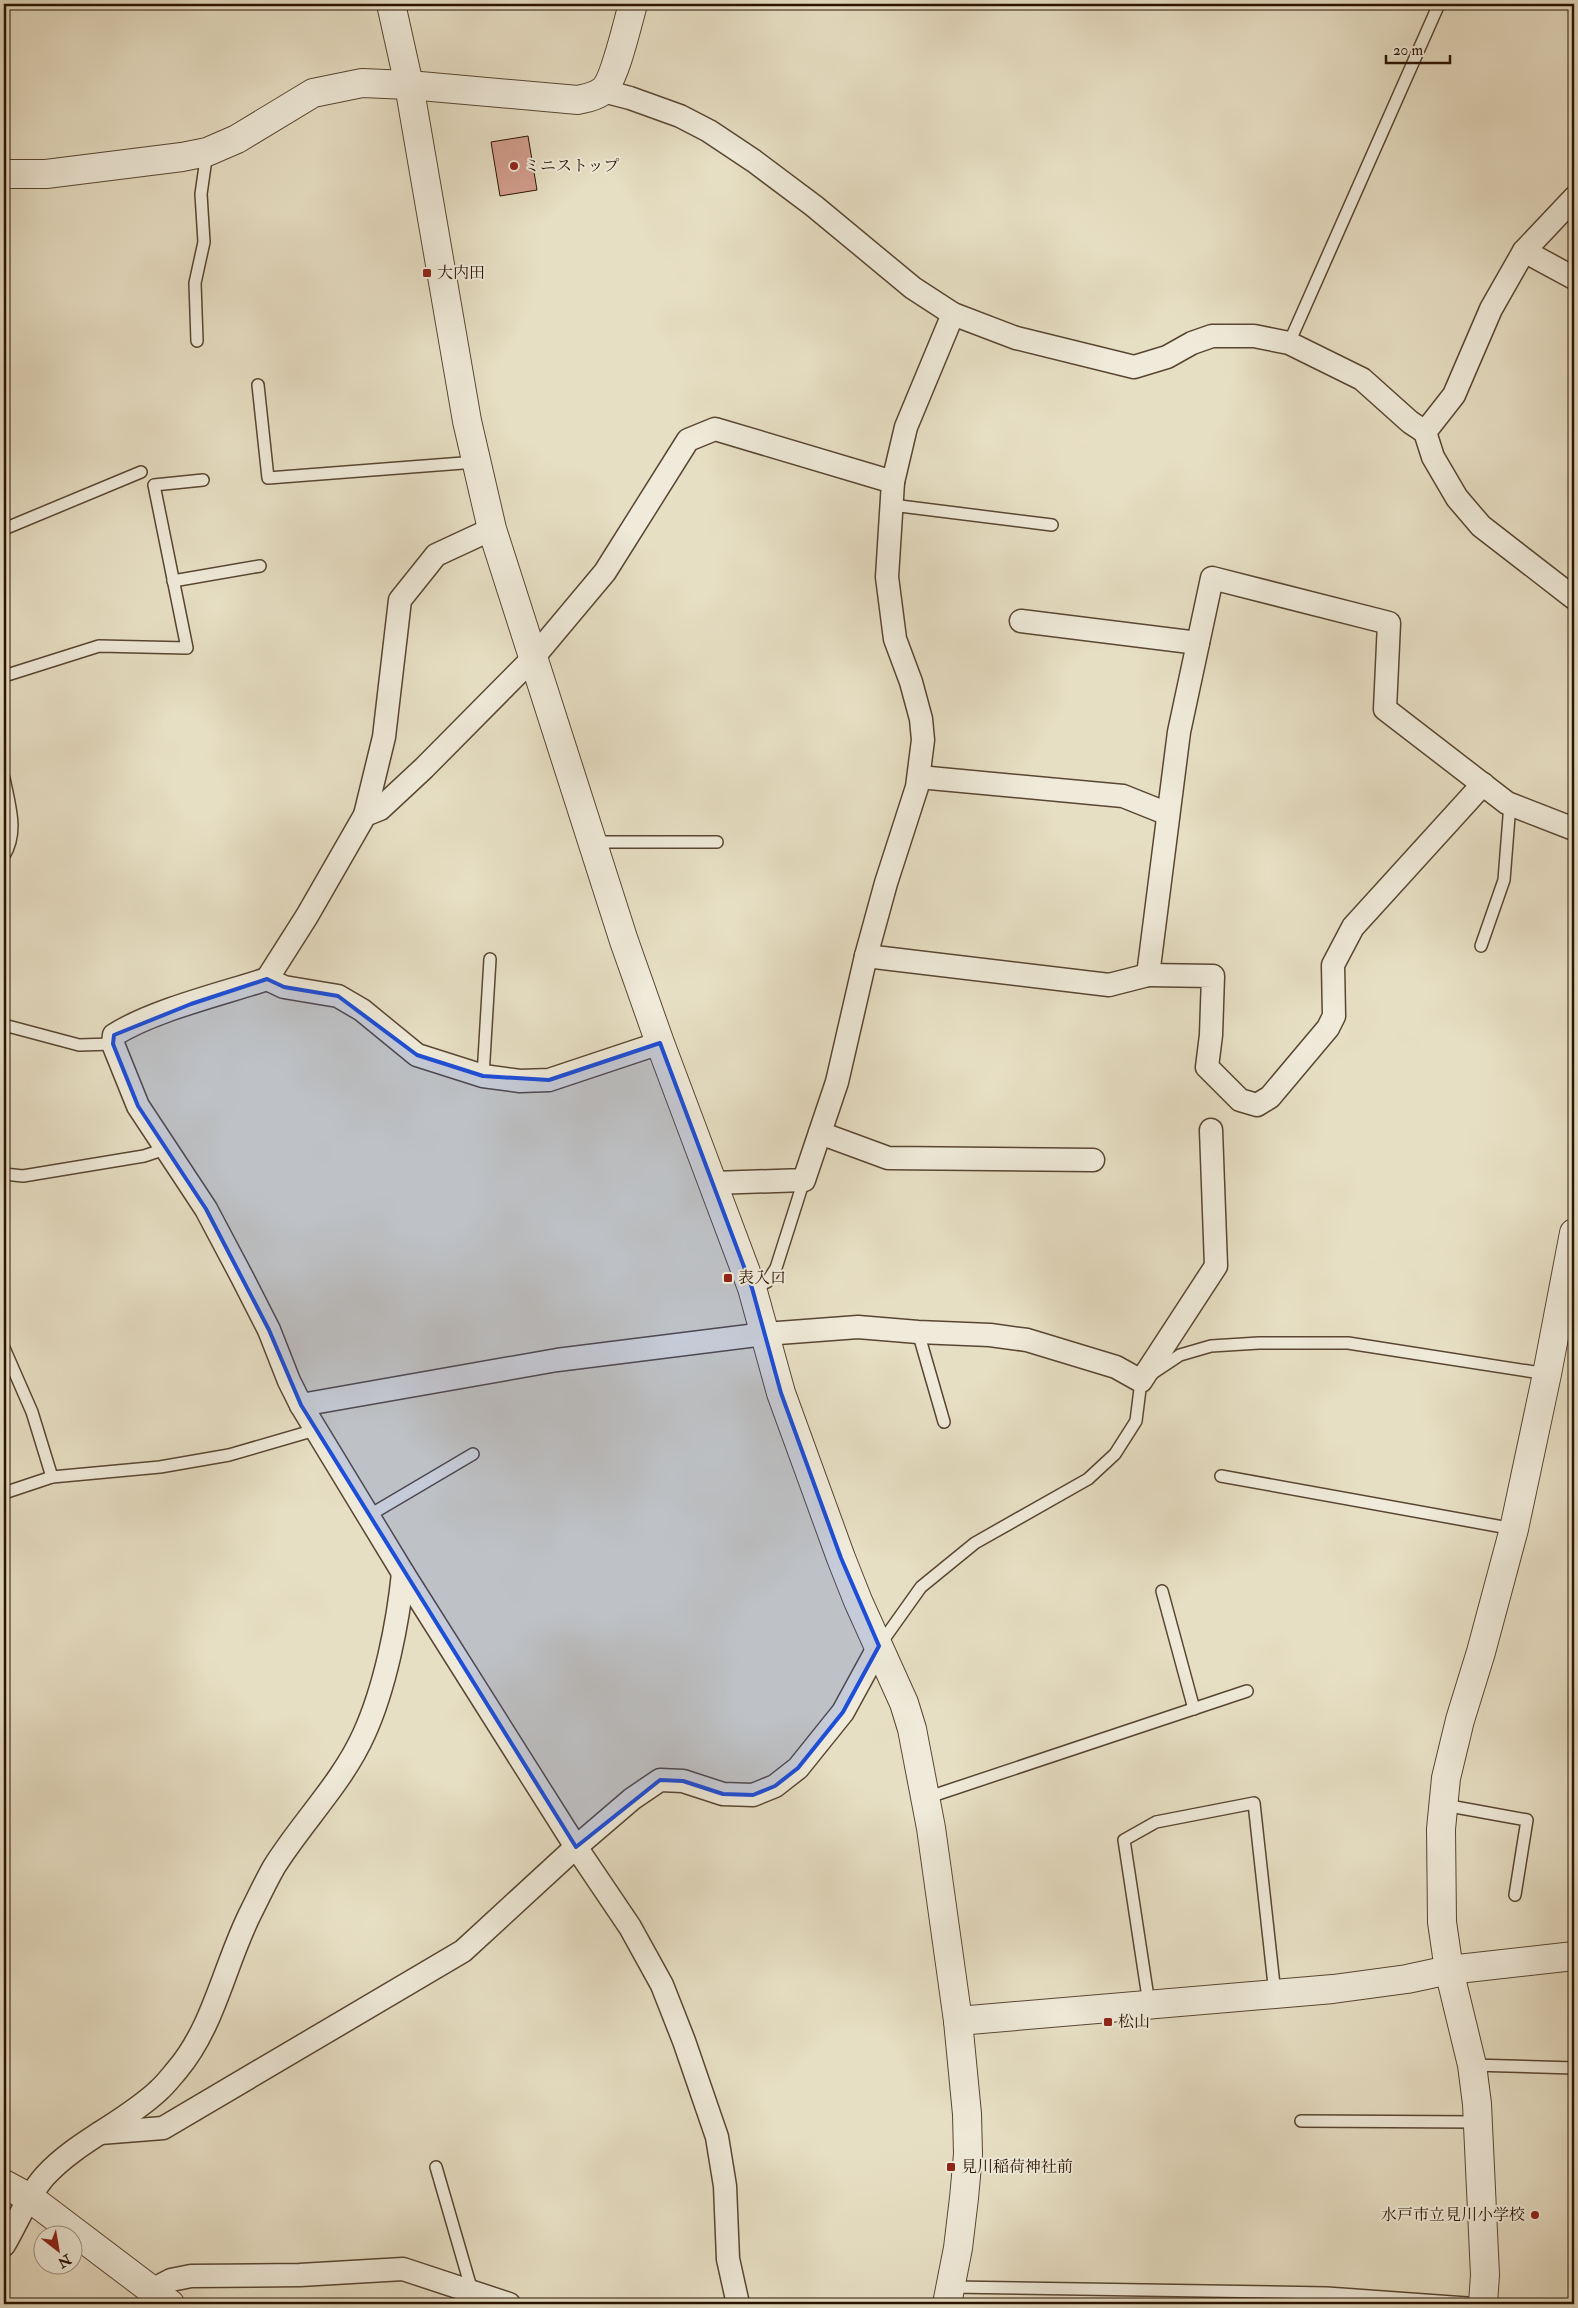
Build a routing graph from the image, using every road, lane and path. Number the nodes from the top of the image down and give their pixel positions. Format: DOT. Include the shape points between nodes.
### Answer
graph roads {
  1 [pos="391,4"];
  2 [pos="633,4"];
  3 [pos="1439,4"];
  4 [pos="409,84"];
  5 [pos="603,92"];
  6 [pos="206,152"];
  7 [pos="5,175"];
  8 [pos="1574,198"];
  9 [pos="1524,250"];
  10 [pos="1574,278"];
  11 [pos="953,314"];
  12 [pos="197,341"];
  13 [pos="1289,343"];
  14 [pos="258,385"];
  15 [pos="1425,432"];
  16 [pos="476,462"];
  17 [pos="140,472"];
  18 [pos="203,480"];
  19 [pos="893,482"];
  20 [pos="892,504"];
  21 [pos="1052,524"];
  22 [pos="4,529"];
  23 [pos="492,529"];
  24 [pos="260,566"];
  25 [pos="173,581"];
  26 [pos="1574,598"];
  27 [pos="1021,620"];
  28 [pos="1198,643"];
  29 [pos="534,658"];
  30 [pos="4,676"];
  31 [pos="919,777"];
  32 [pos="4,778"];
  33 [pos="1483,784"];
  34 [pos="1510,804"];
  35 [pos="1168,814"];
  36 [pos="365,815"];
  37 [pos="1574,829"];
  38 [pos="593,842"];
  39 [pos="717,842"];
  40 [pos="4,856"];
  41 [pos="1481,946"];
  42 [pos="866,956"];
  43 [pos="490,958"];
  44 [pos="1148,975"];
  45 [pos="267,979"];
  46 [pos="4,1025"];
  47 [pos="112,1044"];
  48 [pos="660,1044"];
  49 [pos="483,1076"];
  50 [pos="1211,1130"];
  51 [pos="820,1134"];
  52 [pos="164,1149"];
  53 [pos="1093,1160"];
  54 [pos="4,1174"];
  55 [pos="804,1180"];
  56 [pos="713,1182"];
  57 [pos="1574,1233"];
  58 [pos="752,1288"];
  59 [pos="918,1332"];
  60 [pos="765,1334"];
  61 [pos="4,1348"];
  62 [pos="1547,1374"];
  63 [pos="1141,1380"];
  64 [pos="301,1405"];
  65 [pos="944,1422"];
  66 [pos="315,1430"];
  67 [pos="473,1454"];
  68 [pos="1221,1476"];
  69 [pos="52,1477"];
  70 [pos="4,1493"];
  71 [pos="368,1516"];
  72 [pos="1514,1529"];
  73 [pos="403,1573"];
  74 [pos="1162,1591"];
  75 [pos="879,1646"];
  76 [pos="1246,1691"];
  77 [pos="1194,1709"];
  78 [pos="926,1798"];
  79 [pos="1444,1805"];
  80 [pos="576,1847"];
  81 [pos="1516,1895"];
  82 [pos="1574,1956"];
  83 [pos="1449,1970"];
  84 [pos="1275,1994"];
  85 [pos="1149,2004"];
  86 [pos="958,2021"];
  87 [pos="1472,2065"];
  88 [pos="1574,2068"];
  89 [pos="1301,2121"];
  90 [pos="1478,2122"];
  91 [pos="100,2134"];
  92 [pos="436,2167"];
  93 [pos="4,2184"];
  94 [pos="30,2198"];
  95 [pos="4,2245"];
  96 [pos="467,2295"];
  97 [pos="161,2297"];
  98 [pos="947,2300"];
  99 [pos="1362,2300"];
  100 [pos="509,2304"];
  101 [pos="738,2304"];
  102 [pos="1482,2304"];
  1 -- 4 [label="street"];
  2 -- 5 [label="street" via="611,78"];
  3 -- 13 [label="lane"];
  4 -- 5 [label="street" via="578,100"];
  4 -- 6 [label="street" via="362,83 313,93 237,139"];
  4 -- 16 [label="street"];
  5 -- 11 [label="street" via="680,116 709,131 814,206 912,288"];
  6 -- 7 [label="street" via="46,174"];
  6 -- 12 [label="lane" via="200,194 204,242 195,283"];
  8 -- 9 [label="street"];
  9 -- 10 [label="street"];
  9 -- 15 [label="street" via="1491,309 1454,394"];
  11 -- 13 [label="street" via="1016,338 1134,366 1168,357 1212,336 1254,336"];
  11 -- 19 [label="street" via="906,427"];
  13 -- 15 [label="street" via="1362,378"];
  14 -- 16 [label="lane" via="268,478"];
  15 -- 26 [label="street" via="1433,457 1457,498 1481,526"];
  16 -- 23 [label="street"];
  17 -- 22 [label="lane"];
  18 -- 25 [label="lane" via="154,485"];
  19 -- 20 [label="street"];
  19 -- 29 [label="street" via="715,429 688,440 605,572"];
  20 -- 21 [label="lane"];
  20 -- 31 [label="street" via="887,577 895,639 921,719 923,740"];
  23 -- 29 [label="street"];
  23 -- 36 [label="street" via="436,555 400,600 384,737"];
  24 -- 25 [label="lane"];
  25 -- 30 [label="lane" via="187,648 99,646"];
  27 -- 28 [label="street"];
  28 -- 33 [label="street" via="1212,578 1390,623 1385,709"];
  28 -- 35 [label="street" via="1179,732"];
  29 -- 36 [label="street" via="380,809"];
  29 -- 38 [label="street"];
  31 -- 35 [label="street" via="1123,796"];
  31 -- 42 [label="street"];
  32 -- 40 [label="lane" via="14,828"];
  33 -- 34 [label="street"];
  33 -- 44 [label="street" via="1353,926 1333,965 1334,1016 1328,1028 1270,1097 1257,1105 1240,1100 1207,1067 1213,976"];
  34 -- 37 [label="street"];
  34 -- 41 [label="lane" via="1504,880"];
  35 -- 44 [label="street"];
  36 -- 45 [label="street" via="308,916"];
  38 -- 39 [label="lane"];
  38 -- 48 [label="street"];
  42 -- 44 [label="street" via="1109,985"];
  42 -- 51 [label="street" via="837,1082"];
  43 -- 49 [label="lane"];
  45 -- 47 [label="street" via="127,1027 114,1036"];
  45 -- 49 [label="street" via="284,987 338,996 362,1010 417,1055"];
  46 -- 47 [label="lane" via="79,1045"];
  47 -- 52 [label="street" via="138,1106"];
  48 -- 49 [label="street" via="549,1080 520,1081"];
  48 -- 56 [label="street"];
  50 -- 63 [label="street" via="1216,1266"];
  51 -- 53 [label="street" via="888,1158"];
  51 -- 55 [label="street"];
  52 -- 54 [label="lane" via="144,1156 23,1176"];
  52 -- 64 [label="street" via="206,1208 269,1330"];
  55 -- 56 [label="street"];
  55 -- 58 [label="lane" via="776,1268 767,1282"];
  56 -- 58 [label="street"];
  57 -- 62 [label="street"];
  58 -- 60 [label="street"];
  59 -- 60 [label="street" via="858,1327"];
  59 -- 63 [label="street" via="1027,1340 1116,1367"];
  59 -- 65 [label="lane"];
  60 -- 64 [label="street" via="558,1360"];
  60 -- 75 [label="street" via="781,1393 823,1510"];
  61 -- 69 [label="lane" via="32,1412"];
  62 -- 63 [label="lane" via="1348,1344 1259,1343 1211,1346 1180,1356"];
  62 -- 72 [label="street"];
  63 -- 75 [label="lane" via="1136,1421 1115,1454 1088,1479 975,1543 921,1587"];
  64 -- 66 [label="street"];
  66 -- 69 [label="lane" via="212,1458 160,1467"];
  66 -- 71 [label="street"];
  67 -- 71 [label="lane"];
  68 -- 72 [label="lane"];
  69 -- 70 [label="lane"];
  71 -- 73 [label="street"];
  72 -- 79 [label="street" via="1460,1720 1446,1778"];
  73 -- 80 [label="street"];
  73 -- 91 [label="street" via="400,1607 364,1734 342,1773 274,1867 230,1958 202,2033 179,2068 158,2092"];
  74 -- 77 [label="lane"];
  75 -- 78 [label="street" via="904,1703"];
  75 -- 80 [label="street" via="843,1712 798,1768 775,1786 753,1795 723,1794 683,1781 660,1780 632,1799"];
  76 -- 77 [label="lane"];
  77 -- 78 [label="lane"];
  78 -- 86 [label="street"];
  79 -- 81 [label="lane" via="1527,1820"];
  79 -- 83 [label="street" via="1441,1884"];
  80 -- 91 [label="street" via="463,1951 162,2128"];
  80 -- 101 [label="street" via="630,1927 662,1985 684,2041 717,2137 725,2186 728,2259"];
  82 -- 83 [label="street"];
  83 -- 84 [label="street" via="1398,1980"];
  83 -- 87 [label="street"];
  84 -- 85 [label="street"];
  84 -- 85 [label="lane" via="1254,1803 1156,1822 1124,1840"];
  85 -- 86 [label="street"];
  86 -- 98 [label="street" via="968,2154 959,2240"];
  87 -- 88 [label="lane"];
  87 -- 90 [label="street"];
  89 -- 90 [label="lane"];
  90 -- 102 [label="street" via="1485,2275"];
  91 -- 94 [label="street" via="45,2176"];
  92 -- 96 [label="lane"];
  93 -- 94 [label="street"];
  94 -- 95 [label="street"];
  94 -- 97 [label="street"];
  96 -- 97 [label="street" via="403,2269 300,2275 191,2276 170,2280"];
  96 -- 100 [label="street"];
  98 -- 99 [label="lane"];
  99 -- 102 [label="lane"];
}
